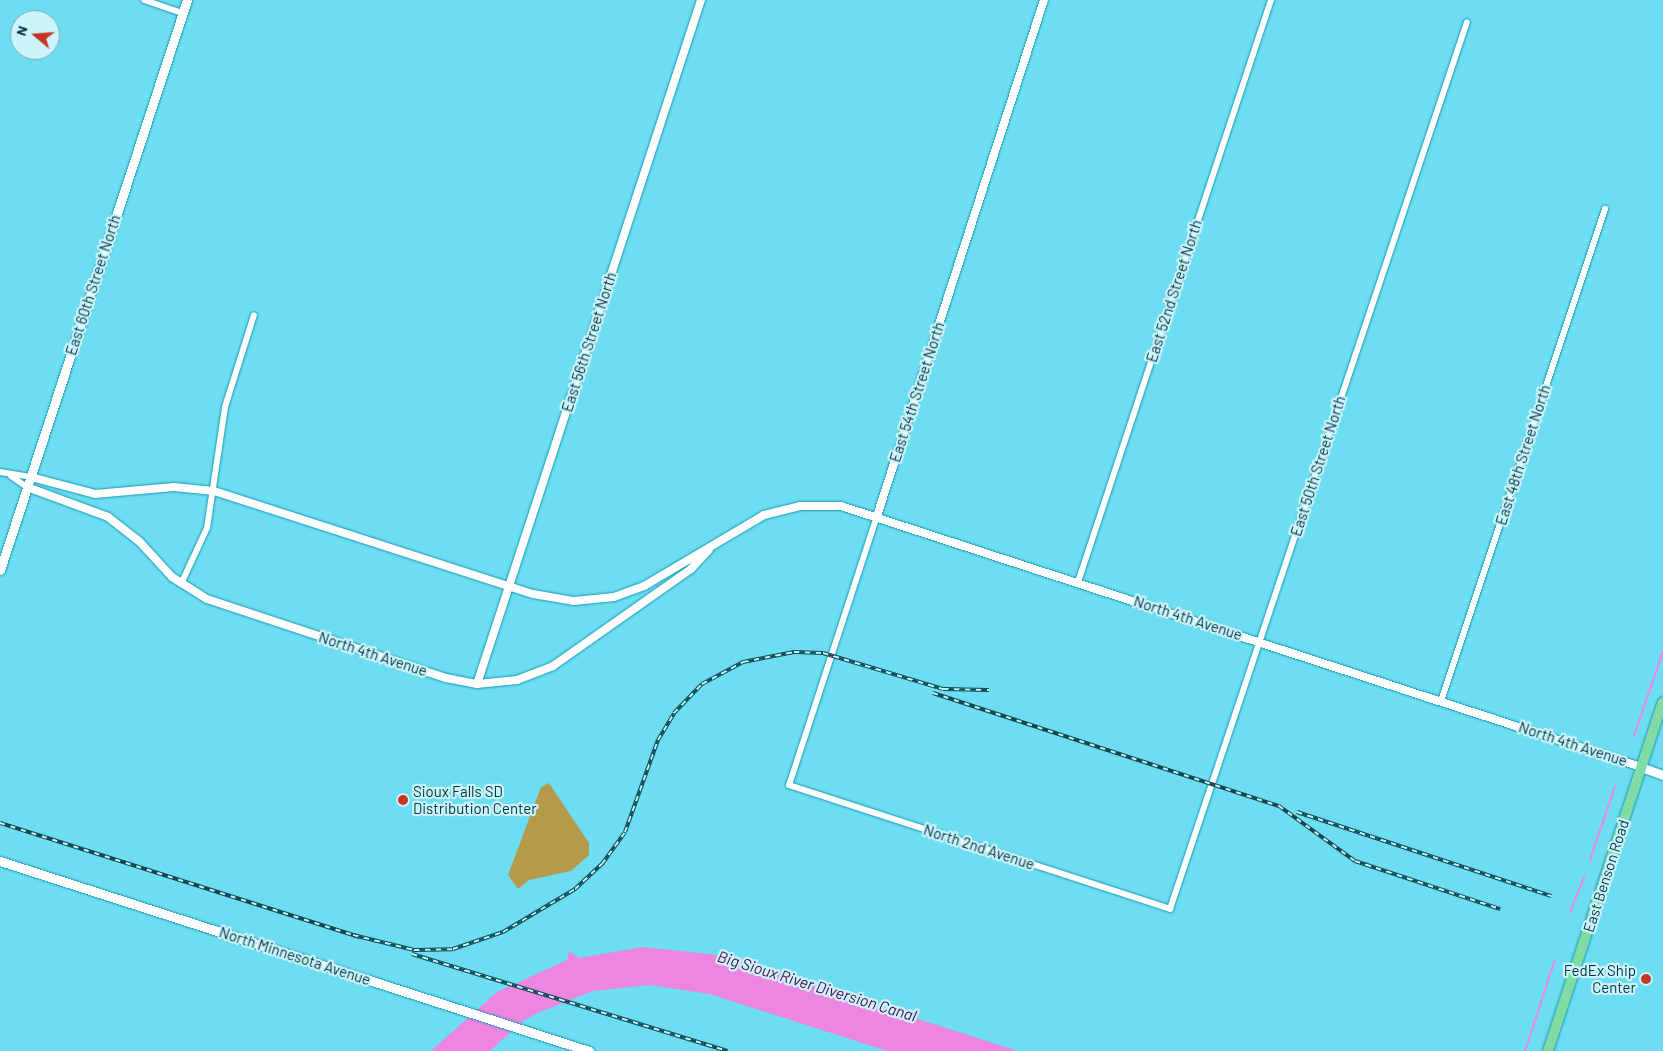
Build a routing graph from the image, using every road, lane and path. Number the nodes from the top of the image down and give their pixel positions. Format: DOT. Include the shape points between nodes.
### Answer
graph roads {
  1 [pos="144,0"];
  2 [pos="186,0"];
  3 [pos="701,0"];
  4 [pos="1044,0"];
  5 [pos="1271,0"];
  6 [pos="182,13"];
  7 [pos="1467,22"];
  8 [pos="1605,209"];
  9 [pos="254,315"];
  10 [pos="0,472"];
  11 [pos="10,476"];
  12 [pos="31,477"];
  13 [pos="28,487"];
  14 [pos="214,492"];
  15 [pos="876,516"];
  16 [pos="715,543"];
  17 [pos="0,570"];
  18 [pos="1078,582"];
  19 [pos="181,584"];
  20 [pos="509,586"];
  21 [pos="1259,642"];
  22 [pos="477,684"];
  23 [pos="1441,701"];
  24 [pos="1663,702"];
  25 [pos="1642,767"];
  26 [pos="1663,776"];
  27 [pos="789,785"];
  28 [pos="0,861"];
  29 [pos="1170,909"];
  30 [pos="590,1051"];
  31 [pos="1548,1051"];
  1 -- 6 [label="street"];
  2 -- 6 [label="main road, East 60th Street North"];
  3 -- 20 [label="street, East 56th Street North"];
  4 -- 15 [label="street, East 54th Street North"];
  5 -- 18 [label="street, East 52nd Street North"];
  6 -- 12 [label="main road, East 60th Street North"];
  7 -- 21 [label="street, East 50th Street North"];
  8 -- 23 [label="street, East 48th Street North"];
  9 -- 14 [label="street" via="225,407"];
  10 -- 11 [label="street"];
  11 -- 12 [label="street"];
  11 -- 13 [label="street"];
  12 -- 13 [label="main road, East 60th Street North"];
  12 -- 14 [label="street, North 4th Avenue" via="95,494 174,487"];
  13 -- 17 [label="main road, East 60th Street North"];
  13 -- 19 [label="street, North 4th Avenue" via="112,520"];
  14 -- 19 [label="street" via="200,548"];
  14 -- 20 [label="street, North 4th Avenue"];
  15 -- 16 [label="street, North 4th Avenue" via="841,506 788,508 752,520"];
  15 -- 18 [label="street, North 4th Avenue"];
  15 -- 27 [label="street, East 54th Street North"];
  16 -- 20 [label="street, North 4th Avenue" via="644,586 611,598 560,600"];
  16 -- 22 [label="street, North 4th Avenue" via="691,569 553,666 516,680"];
  18 -- 21 [label="street, North 4th Avenue"];
  19 -- 22 [label="street, North 4th Avenue" via="222,605"];
  20 -- 22 [label="street, East 56th Street North"];
  21 -- 23 [label="street, North 4th Avenue"];
  21 -- 29 [label="street, East 50th Street North"];
  23 -- 25 [label="street, North 4th Avenue"];
  24 -- 25 [label="main road, East Benson Road"];
  25 -- 26 [label="main road, North 4th Avenue"];
  25 -- 31 [label="main road, East Benson Road"];
  27 -- 29 [label="street, North 2nd Avenue"];
  28 -- 30 [label="main road, North Minnesota Avenue"];
}
